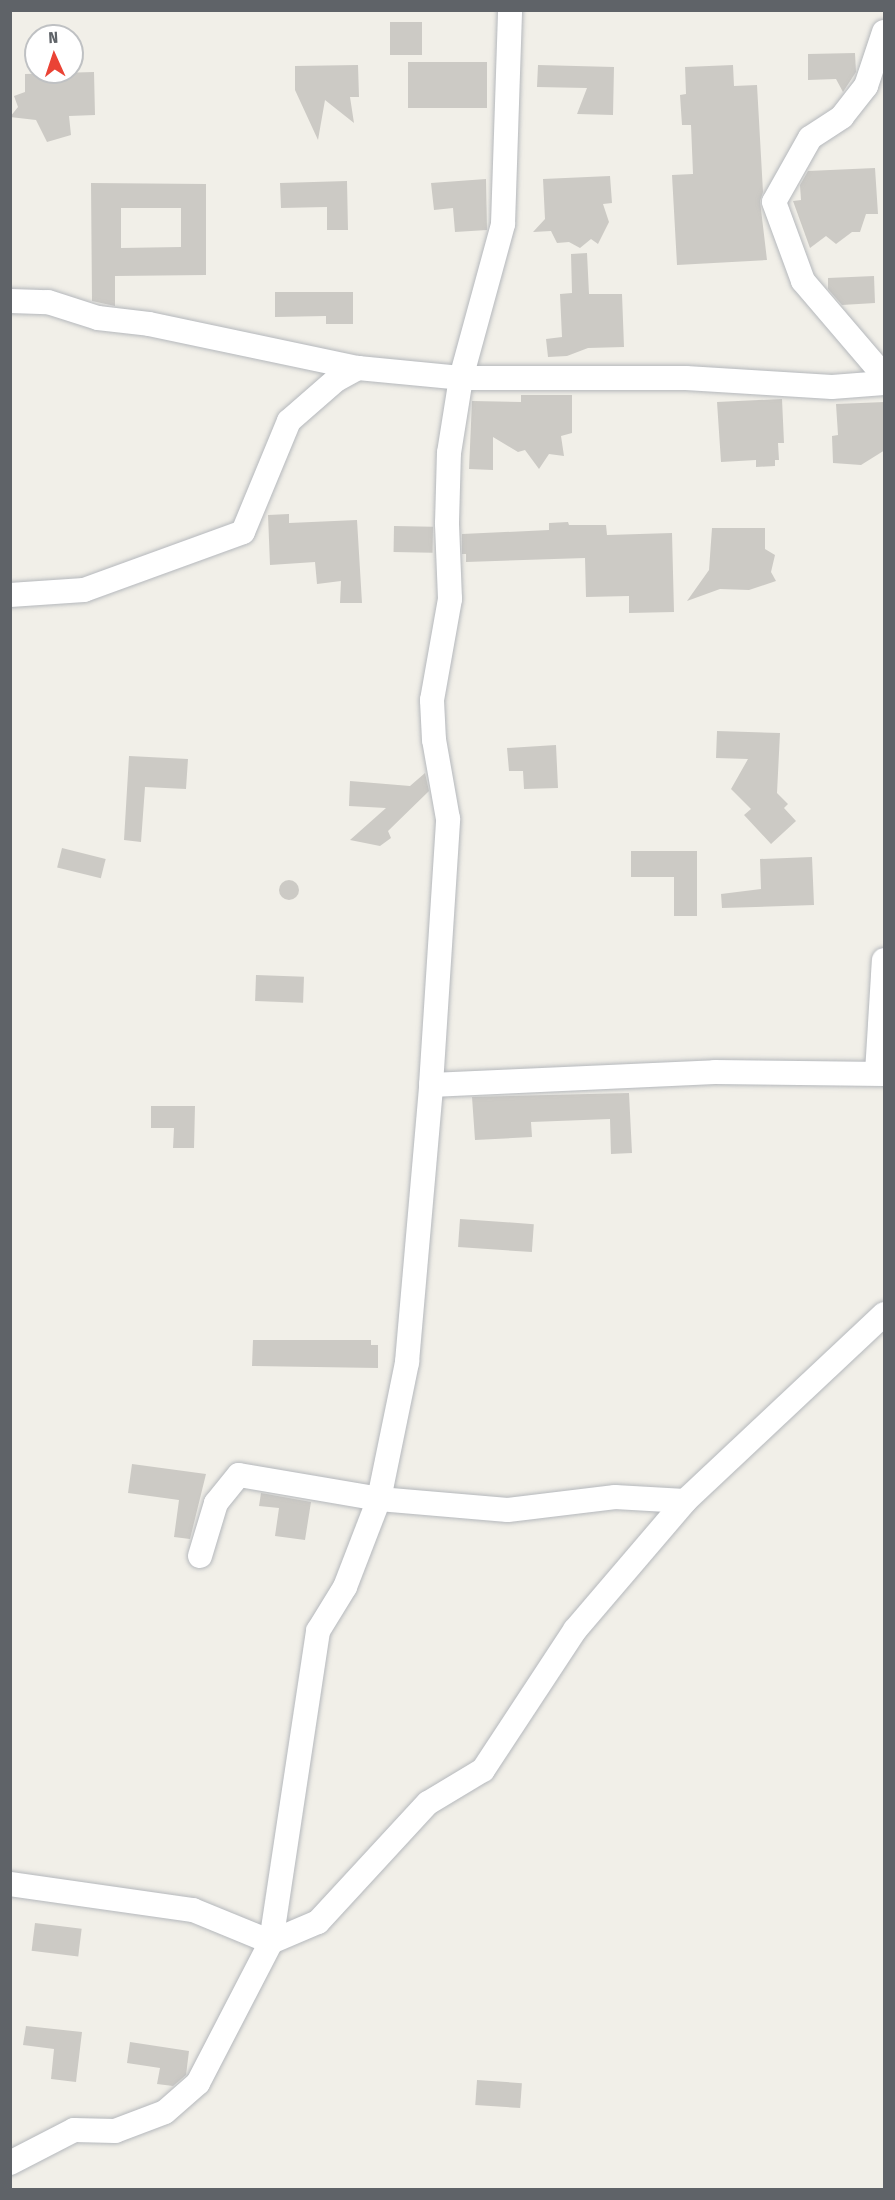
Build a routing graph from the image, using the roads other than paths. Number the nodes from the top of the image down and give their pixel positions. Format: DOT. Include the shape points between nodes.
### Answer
graph roads {
  1 [pos="510,10"];
  2 [pos="885,32"];
  3 [pos="10,301"];
  4 [pos="358,368"];
  5 [pos="885,376"];
  6 [pos="461,378"];
  7 [pos="885,383"];
  8 [pos="10,595"];
  9 [pos="885,960"];
  10 [pos="881,1074"];
  11 [pos="432,1085"];
  12 [pos="885,1314"];
  13 [pos="380,1499"];
  14 [pos="685,1500"];
  15 [pos="200,1556"];
  16 [pos="10,1884"];
  17 [pos="271,1942"];
  18 [pos="10,2163"];
  1 -- 6 [label="street" via="503,224"];
  2 -- 5 [label="street" via="866,86 842,117 810,138 774,201 803,281"];
  3 -- 4 [label="street" via="48,302 98,318 149,324"];
  4 -- 6 [label="street"];
  4 -- 8 [label="street" via="336,380 289,420 243,532 84,590"];
  6 -- 7 [label="street" via="686,378 832,387"];
  6 -- 11 [label="street" via="449,453 450,599 432,700 434,740 448,819"];
  9 -- 10 [label="street"];
  10 -- 11 [label="street" via="715,1072"];
  11 -- 13 [label="street" via="407,1362"];
  12 -- 14 [label="street"];
  13 -- 14 [label="street" via="508,1510 615,1497"];
  13 -- 15 [label="street" via="239,1475 216,1503"];
  13 -- 17 [label="street" via="345,1587 318,1631"];
  14 -- 17 [label="street" via="576,1630 483,1770 428,1803 318,1922"];
  16 -- 17 [label="street" via="193,1910"];
  17 -- 18 [label="street" via="198,2082 165,2112 115,2131 74,2130"];
}
